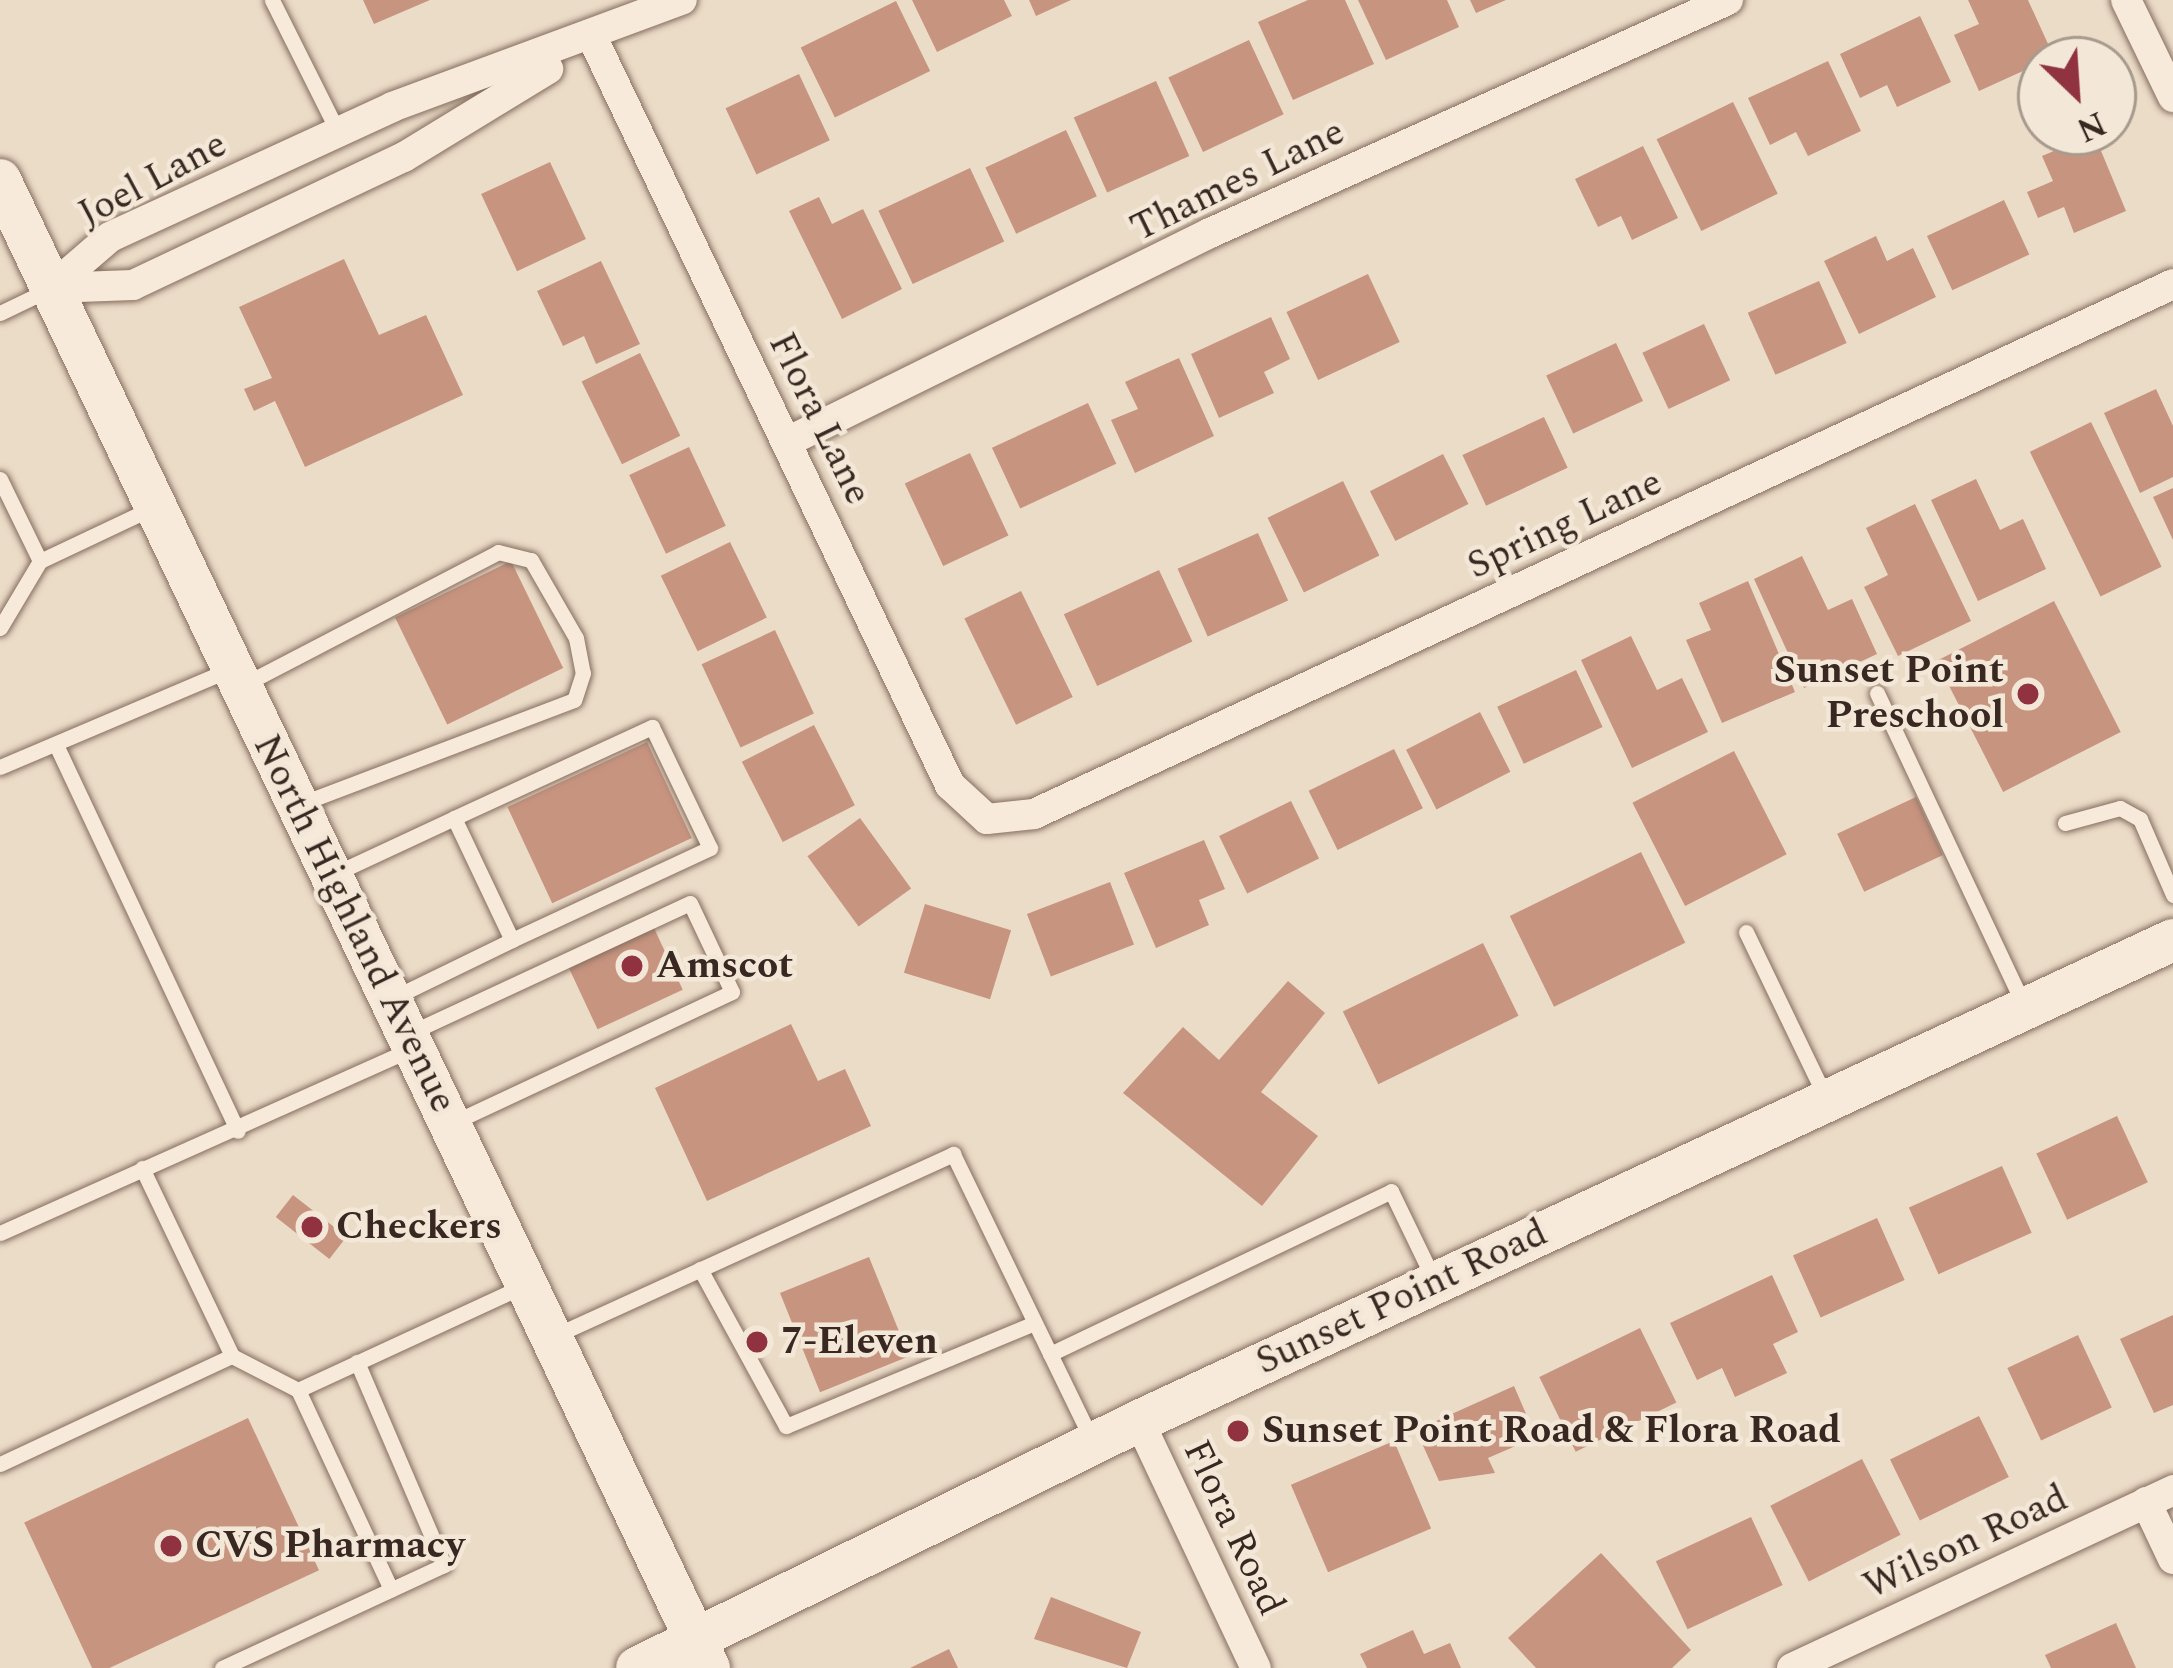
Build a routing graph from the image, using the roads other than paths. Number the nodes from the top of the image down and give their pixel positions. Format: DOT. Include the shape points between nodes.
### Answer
graph roads {
  1 [pos="272,0"];
  2 [pos="682,0"];
  3 [pos="1728,0"];
  4 [pos="2126,0"];
  5 [pos="593,41"];
  6 [pos="2173,97"];
  7 [pos="338,132"];
  8 [pos="0,180"];
  9 [pos="2173,284"];
  10 [pos="51,288"];
  11 [pos="0,313"];
  12 [pos="787,442"];
  13 [pos="0,479"];
  14 [pos="155,507"];
  15 [pos="40,561"];
  16 [pos="0,628"];
  17 [pos="236,677"];
  18 [pos="1877,693"];
  19 [pos="58,749"];
  20 [pos="0,767"];
  21 [pos="297,805"];
  22 [pos="454,818"];
  23 [pos="987,819"];
  24 [pos="2065,823"];
  25 [pos="331,876"];
  26 [pos="2173,896"];
  27 [pos="1746,932"];
  28 [pos="512,940"];
  29 [pos="2173,940"];
  30 [pos="2025,1008"];
  31 [pos="403,1028"];
  32 [pos="1827,1101"];
  33 [pos="449,1124"];
  34 [pos="238,1131"];
  35 [pos="142,1168"];
  36 [pos="0,1234"];
  37 [pos="700,1269"];
  38 [pos="1435,1283"];
  39 [pos="526,1285"];
  40 [pos="1035,1323"];
  41 [pos="551,1337"];
  42 [pos="1050,1354"];
  43 [pos="232,1356"];
  44 [pos="357,1363"];
  45 [pos="298,1390"];
  46 [pos="1138,1420"];
  47 [pos="1093,1442"];
  48 [pos="0,1464"];
  49 [pos="2159,1496"];
  50 [pos="2173,1559"];
  51 [pos="391,1589"];
  52 [pos="703,1654"];
  53 [pos="222,1668"];
  54 [pos="638,1668"];
  55 [pos="1256,1668"];
  56 [pos="1792,1668"];
  1 -- 7 [label="lane"];
  2 -- 5 [label="street, Joel Lane"];
  3 -- 12 [label="street, Thames Lane" via="1210,233"];
  4 -- 6 [label="street"];
  5 -- 7 [label="street, Joel Lane"];
  5 -- 10 [label="street, Joel Lane" via="404,157 133,285"];
  5 -- 12 [label="street, Flora Lane"];
  7 -- 10 [label="street, Joel Lane" via="110,237"];
  8 -- 10 [label="main road, North Highland Avenue"];
  9 -- 23 [label="street, Spring Lane" via="1034,814"];
  10 -- 11 [label="lane"];
  10 -- 14 [label="main road, North Highland Avenue"];
  12 -- 23 [label="street, Flora Lane" via="950,785"];
  13 -- 15 [label="lane"];
  14 -- 15 [label="lane"];
  14 -- 17 [label="main road, North Highland Avenue"];
  15 -- 16 [label="lane"];
  17 -- 19 [label="lane"];
  17 -- 21 [label="main road, North Highland Avenue"];
  17 -- 21 [label="lane" via="498,552 531,560 576,638 583,673 574,700"];
  18 -- 30 [label="lane"];
  19 -- 20 [label="lane"];
  19 -- 34 [label="lane"];
  21 -- 25 [label="main road, North Highland Avenue"];
  22 -- 25 [label="lane"];
  22 -- 28 [label="lane"];
  22 -- 28 [label="lane" via="652,727 710,848"];
  24 -- 26 [label="lane" via="2120,808 2140,819"];
  25 -- 31 [label="main road, North Highland Avenue"];
  27 -- 32 [label="lane"];
  28 -- 31 [label="lane"];
  29 -- 30 [label="main road, Sunset Point Road"];
  30 -- 32 [label="main road, Sunset Point Road"];
  31 -- 33 [label="main road, North Highland Avenue"];
  31 -- 33 [label="lane" via="690,903 732,992"];
  31 -- 34 [label="lane"];
  32 -- 38 [label="main road, Sunset Point Road"];
  33 -- 39 [label="main road, North Highland Avenue"];
  34 -- 35 [label="lane"];
  35 -- 36 [label="lane"];
  35 -- 43 [label="lane"];
  37 -- 40 [label="lane" via="763,1402 786,1426"];
  37 -- 40 [label="lane" via="953,1154"];
  37 -- 41 [label="lane"];
  38 -- 42 [label="lane" via="1391,1191"];
  38 -- 46 [label="main road, Sunset Point Road"];
  39 -- 41 [label="main road, North Highland Avenue"];
  39 -- 44 [label="lane"];
  40 -- 42 [label="lane"];
  41 -- 52 [label="main road, North Highland Avenue"];
  42 -- 47 [label="lane"];
  43 -- 45 [label="lane"];
  43 -- 48 [label="lane"];
  44 -- 45 [label="lane"];
  44 -- 51 [label="lane" via="444,1565"];
  45 -- 51 [label="lane"];
  46 -- 47 [label="main road, Sunset Point Road"];
  46 -- 55 [label="street, Flora Road"];
  47 -- 52 [label="main road, Sunset Point Road"];
  49 -- 50 [label="street"];
  49 -- 56 [label="street, Wilson Road"];
  51 -- 53 [label="lane"];
  52 -- 54 [label="main road, Sunset Point Road"];
}
